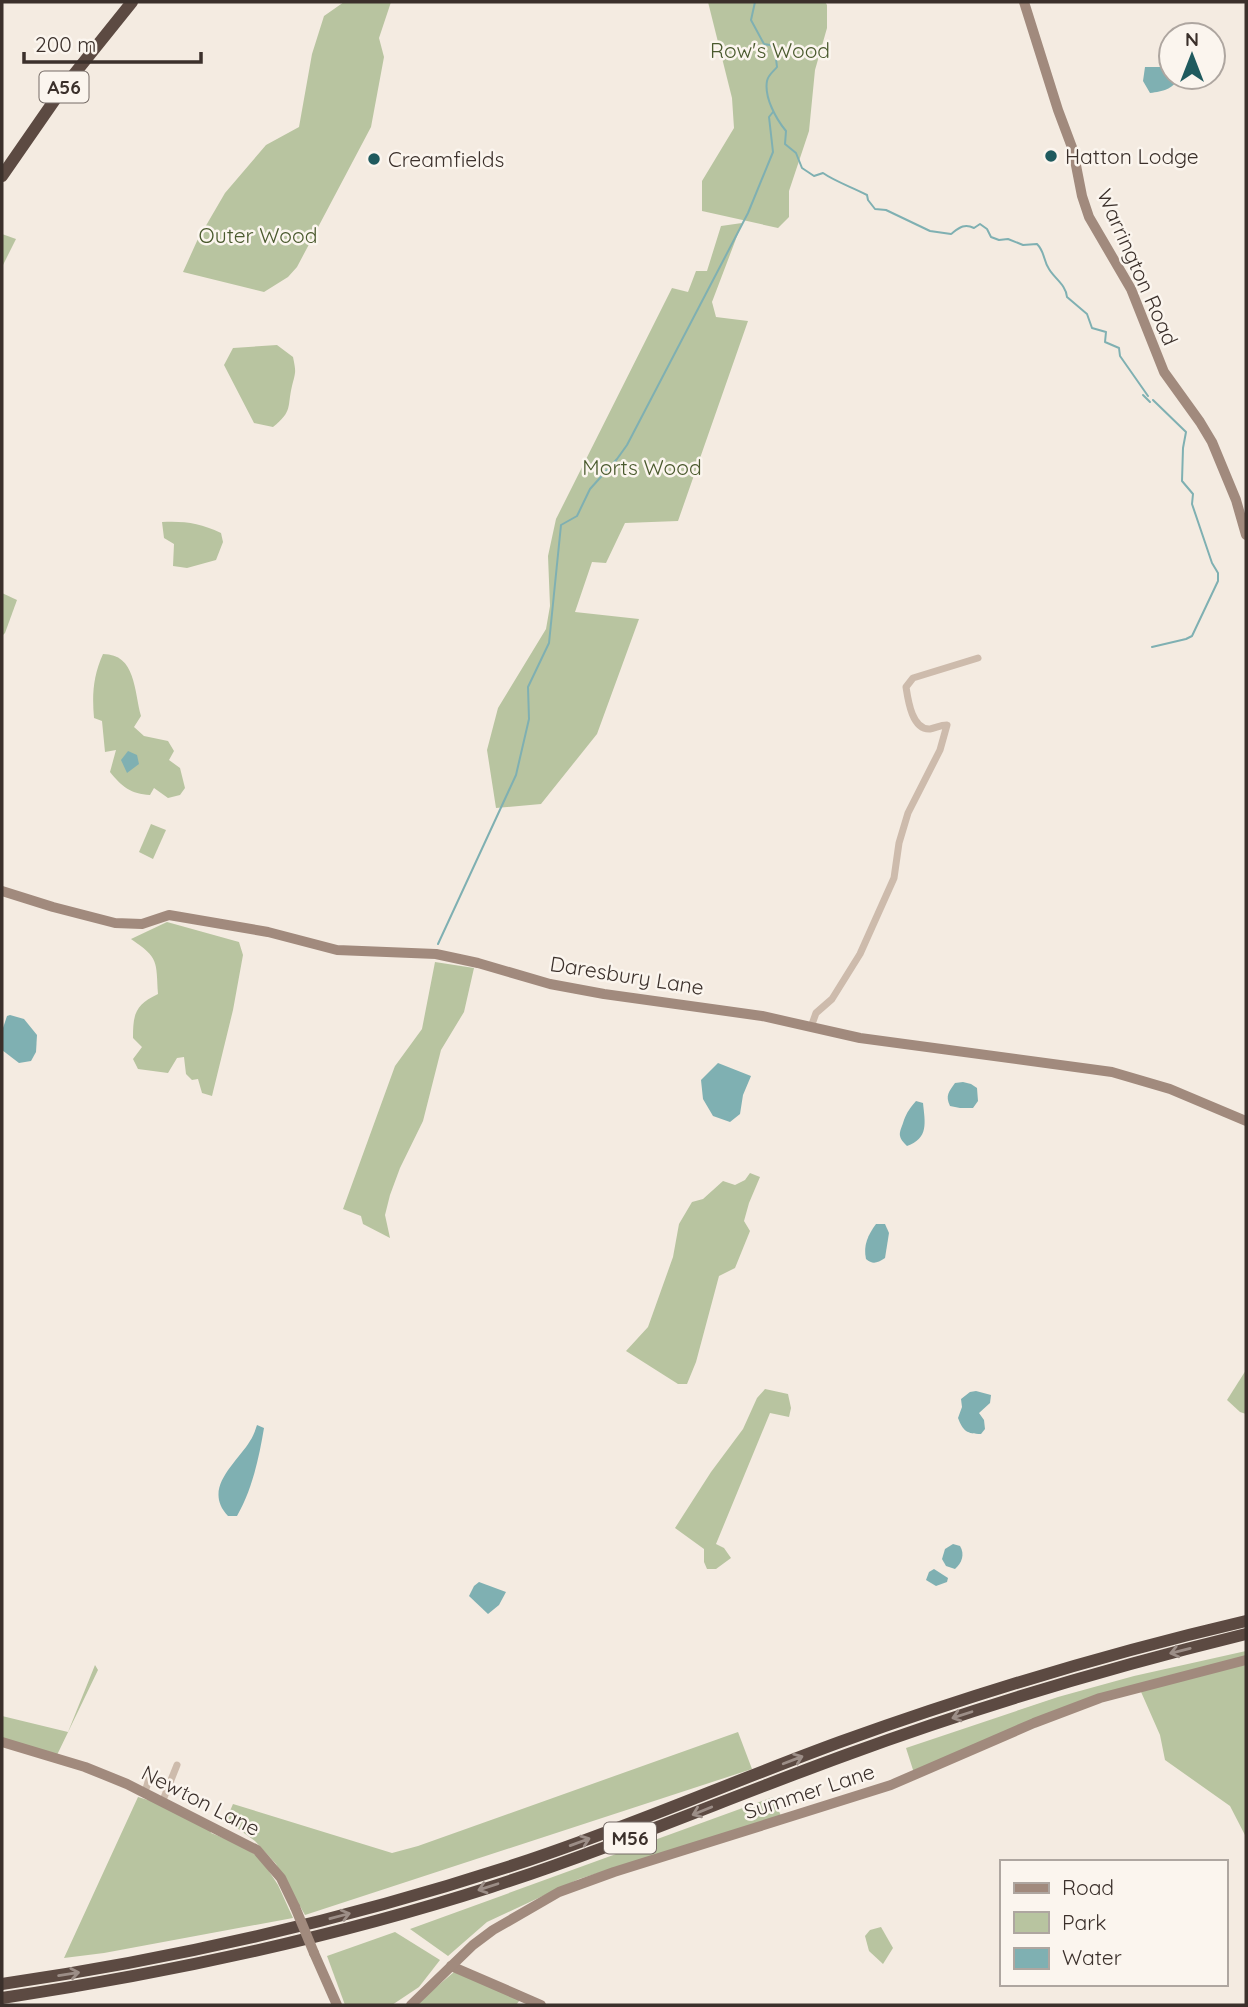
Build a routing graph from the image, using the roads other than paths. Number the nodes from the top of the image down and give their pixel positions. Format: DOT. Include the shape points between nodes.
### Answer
graph roads {
  1 [pos="132,2"];
  2 [pos="1024,2"];
  3 [pos="2,176"];
  4 [pos="1246,535"];
  5 [pos="978,658"];
  6 [pos="2,891"];
  7 [pos="811,1027"];
  8 [pos="1246,1121"];
  9 [pos="1246,1620"];
  10 [pos="1246,1634"];
  11 [pos="1246,1660"];
  12 [pos="2,1742"];
  13 [pos="177,1765"];
  14 [pos="148,1771"];
  15 [pos="149,1786"];
  16 [pos="163,1800"];
  17 [pos="451,1966"];
  18 [pos="2,1984"];
  19 [pos="2,1998"];
  20 [pos="337,2005"];
  21 [pos="411,2005"];
  22 [pos="541,2005"];
  1 -- 3 [label="highway, A56" via="63,88"];
  2 -- 4 [label="street, Warrington Road" via="1073,150 1089,217 1131,289 1164,372 1212,442"];
  5 -- 7 [label="street" via="913,678 906,687 915,721 921,727 947,725 940,750 908,813 894,878 860,954 832,999 816,1013"];
  6 -- 7 [label="street, Daresbury Lane" via="122,924 142,925 169,915 268,932 337,950 436,954 550,984"];
  7 -- 8 [label="street, Daresbury Lane" via="891,1043 1112,1072 1170,1089"];
  18 -- 9 [label="highway, M56, one-way" via="193,1951 433,1890 582,1842 926,1712"];
  10 -- 19 [label="highway, M56, one-way" via="957,1716 584,1855 437,1903 222,1959"];
  11 -- 17 [label="street, Summer Lane" via="1100,1698 891,1785 580,1884 493,1930"];
  12 -- 15 [label="street, Newton Lane"];
  13 -- 16 [label="street"];
  14 -- 15 [label="street"];
  15 -- 16 [label="street, Newton Lane"];
  16 -- 20 [label="street, Newton Lane, bridge" via="257,1850 281,1878"];
  17 -- 21 [label="street, Summer Lane"];
  17 -- 22 [label="street"];
}
